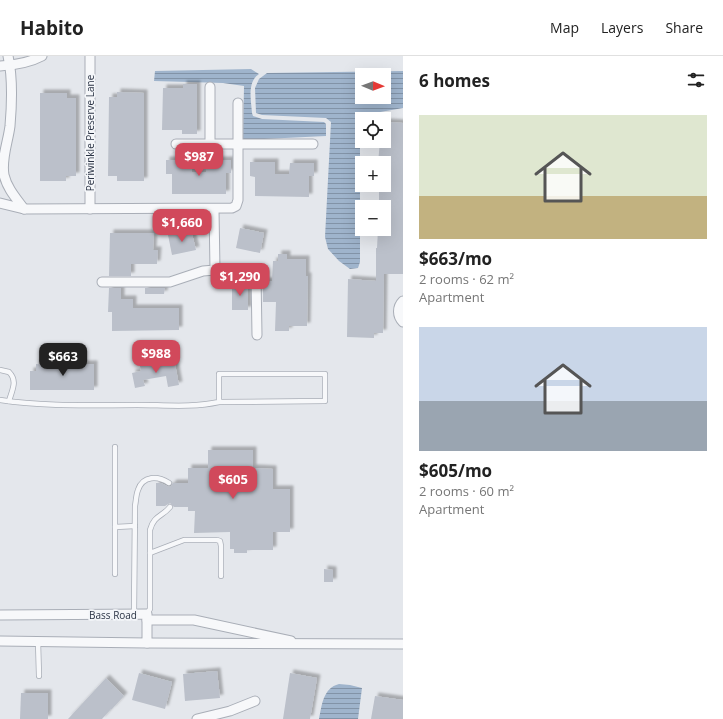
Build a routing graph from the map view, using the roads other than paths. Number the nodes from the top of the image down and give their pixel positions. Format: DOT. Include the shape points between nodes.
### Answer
graph roads {
  1 [pos="8,56"];
  2 [pos="42,56"];
  3 [pos="90,56"];
  4 [pos="0,66"];
  5 [pos="10,66"];
  6 [pos="210,87"];
  7 [pos="238,103"];
  8 [pos="176,144"];
  9 [pos="210,144"];
  10 [pos="238,144"];
  11 [pos="313,144"];
  12 [pos="0,203"];
  13 [pos="24,209"];
  14 [pos="90,209"];
  15 [pos="214,209"];
  16 [pos="215,270"];
  17 [pos="102,282"];
  18 [pos="403,301"];
  19 [pos="403,322"];
  20 [pos="257,335"];
  21 [pos="0,370"];
  22 [pos="0,400"];
  23 [pos="9,401"];
  24 [pos="219,402"];
  25 [pos="115,448"];
  26 [pos="169,483"];
  27 [pos="170,506"];
  28 [pos="135,526"];
  29 [pos="115,527"];
  30 [pos="150,553"];
  31 [pos="115,574"];
  32 [pos="221,576"];
  33 [pos="134,614"];
  34 [pos="0,615"];
  35 [pos="147,617"];
  36 [pos="0,641"];
  37 [pos="38,641"];
  38 [pos="147,643"];
  39 [pos="308,644"];
  40 [pos="403,644"];
  41 [pos="39,676"];
  42 [pos="254,701"];
  43 [pos="197,719"];
  1 -- 5 [label="street"];
  2 -- 5 [label="street" via="32,62"];
  3 -- 14 [label="street, Periwinkle Preserve Lane"];
  4 -- 5 [label="street"];
  5 -- 13 [label="street" via="10,126 4,156 4,174 9,189"];
  6 -- 9 [label="street"];
  7 -- 10 [label="street"];
  8 -- 9 [label="street"];
  9 -- 10 [label="street"];
  10 -- 11 [label="street"];
  10 -- 15 [label="street" via="236,206"];
  12 -- 13 [label="street"];
  13 -- 14 [label="street"];
  14 -- 15 [label="street"];
  15 -- 16 [label="street"];
  16 -- 17 [label="street" via="203,271 170,282"];
  16 -- 20 [label="street" via="249,270 256,275"];
  18 -- 19 [label="street" via="399,308"];
  21 -- 23 [label="lane" via="9,372 14,379"];
  22 -- 23 [label="lane"];
  23 -- 24 [label="lane" via="60,405 206,405"];
  24 -- 24 [label="lane" via="219,374 325,374 325,401"];
  25 -- 29 [label="lane"];
  26 -- 28 [label="lane" via="163,479 151,478 141,484 136,496"];
  27 -- 30 [label="lane" via="152,523"];
  28 -- 29 [label="lane"];
  28 -- 33 [label="lane"];
  29 -- 31 [label="lane"];
  30 -- 32 [label="lane" via="184,540 217,540 222,546"];
  30 -- 35 [label="lane" via="150,609"];
  33 -- 34 [label="street, Bass Road"];
  33 -- 35 [label="street, Bass Road"];
  35 -- 38 [label="street, Bass Road"];
  35 -- 39 [label="street" via="194,620"];
  36 -- 37 [label="street"];
  37 -- 38 [label="street"];
  37 -- 41 [label="lane"];
  38 -- 39 [label="street"];
  39 -- 40 [label="street"];
  42 -- 43 [label="street" via="230,711"];
}
